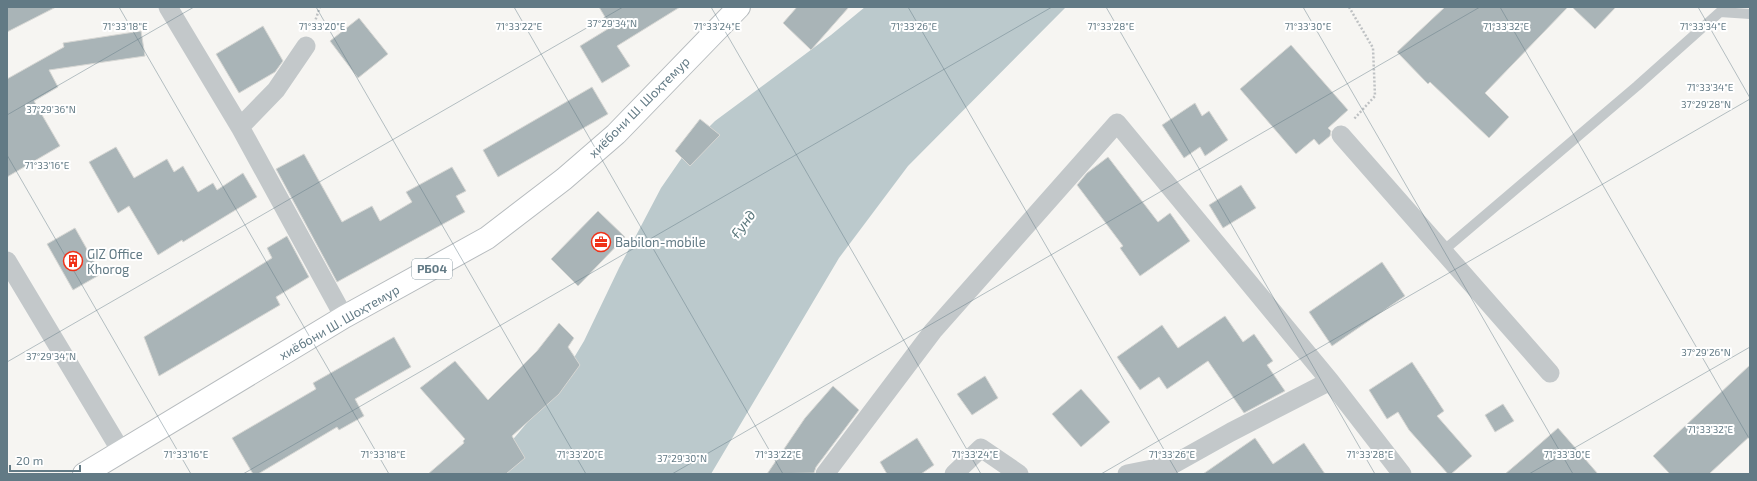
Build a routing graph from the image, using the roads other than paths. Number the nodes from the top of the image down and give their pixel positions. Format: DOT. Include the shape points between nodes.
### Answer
graph roads {
  1 [pos="168,7"];
  2 [pos="739,7"];
  3 [pos="1750,14"];
  4 [pos="306,46"];
  5 [pos="240,127"];
  6 [pos="1341,135"];
  7 [pos="1443,251"];
  8 [pos="7,261"];
  9 [pos="344,317"];
  10 [pos="1550,372"];
  11 [pos="1330,381"];
  12 [pos="121,451"];
  13 [pos="84,474"];
  14 [pos="825,474"];
  15 [pos="954,474"];
  16 [pos="1019,474"];
  17 [pos="1127,474"];
  18 [pos="1402,474"];
  1 -- 5 [label="street"];
  2 -- 9 [label="main road, хиёбони Ш. Шоҳтемур / РБ04" via="616,134 564,178 487,238"];
  3 -- 7 [label="lane" via="1720,12"];
  4 -- 5 [label="street" via="276,90"];
  5 -- 9 [label="street"];
  6 -- 7 [label="street"];
  7 -- 10 [label="street"];
  8 -- 12 [label="street"];
  9 -- 12 [label="main road, хиёбони Ш. Шоҳтемур / РБ04"];
  11 -- 14 [label="street" via="1117,123 933,332"];
  11 -- 17 [label="street" via="1172,465"];
  11 -- 18 [label="street"];
  12 -- 13 [label="main road, хиёбони Ш. Шоҳтемур / РБ04"];
  15 -- 16 [label="street" via="981,448"];
}
